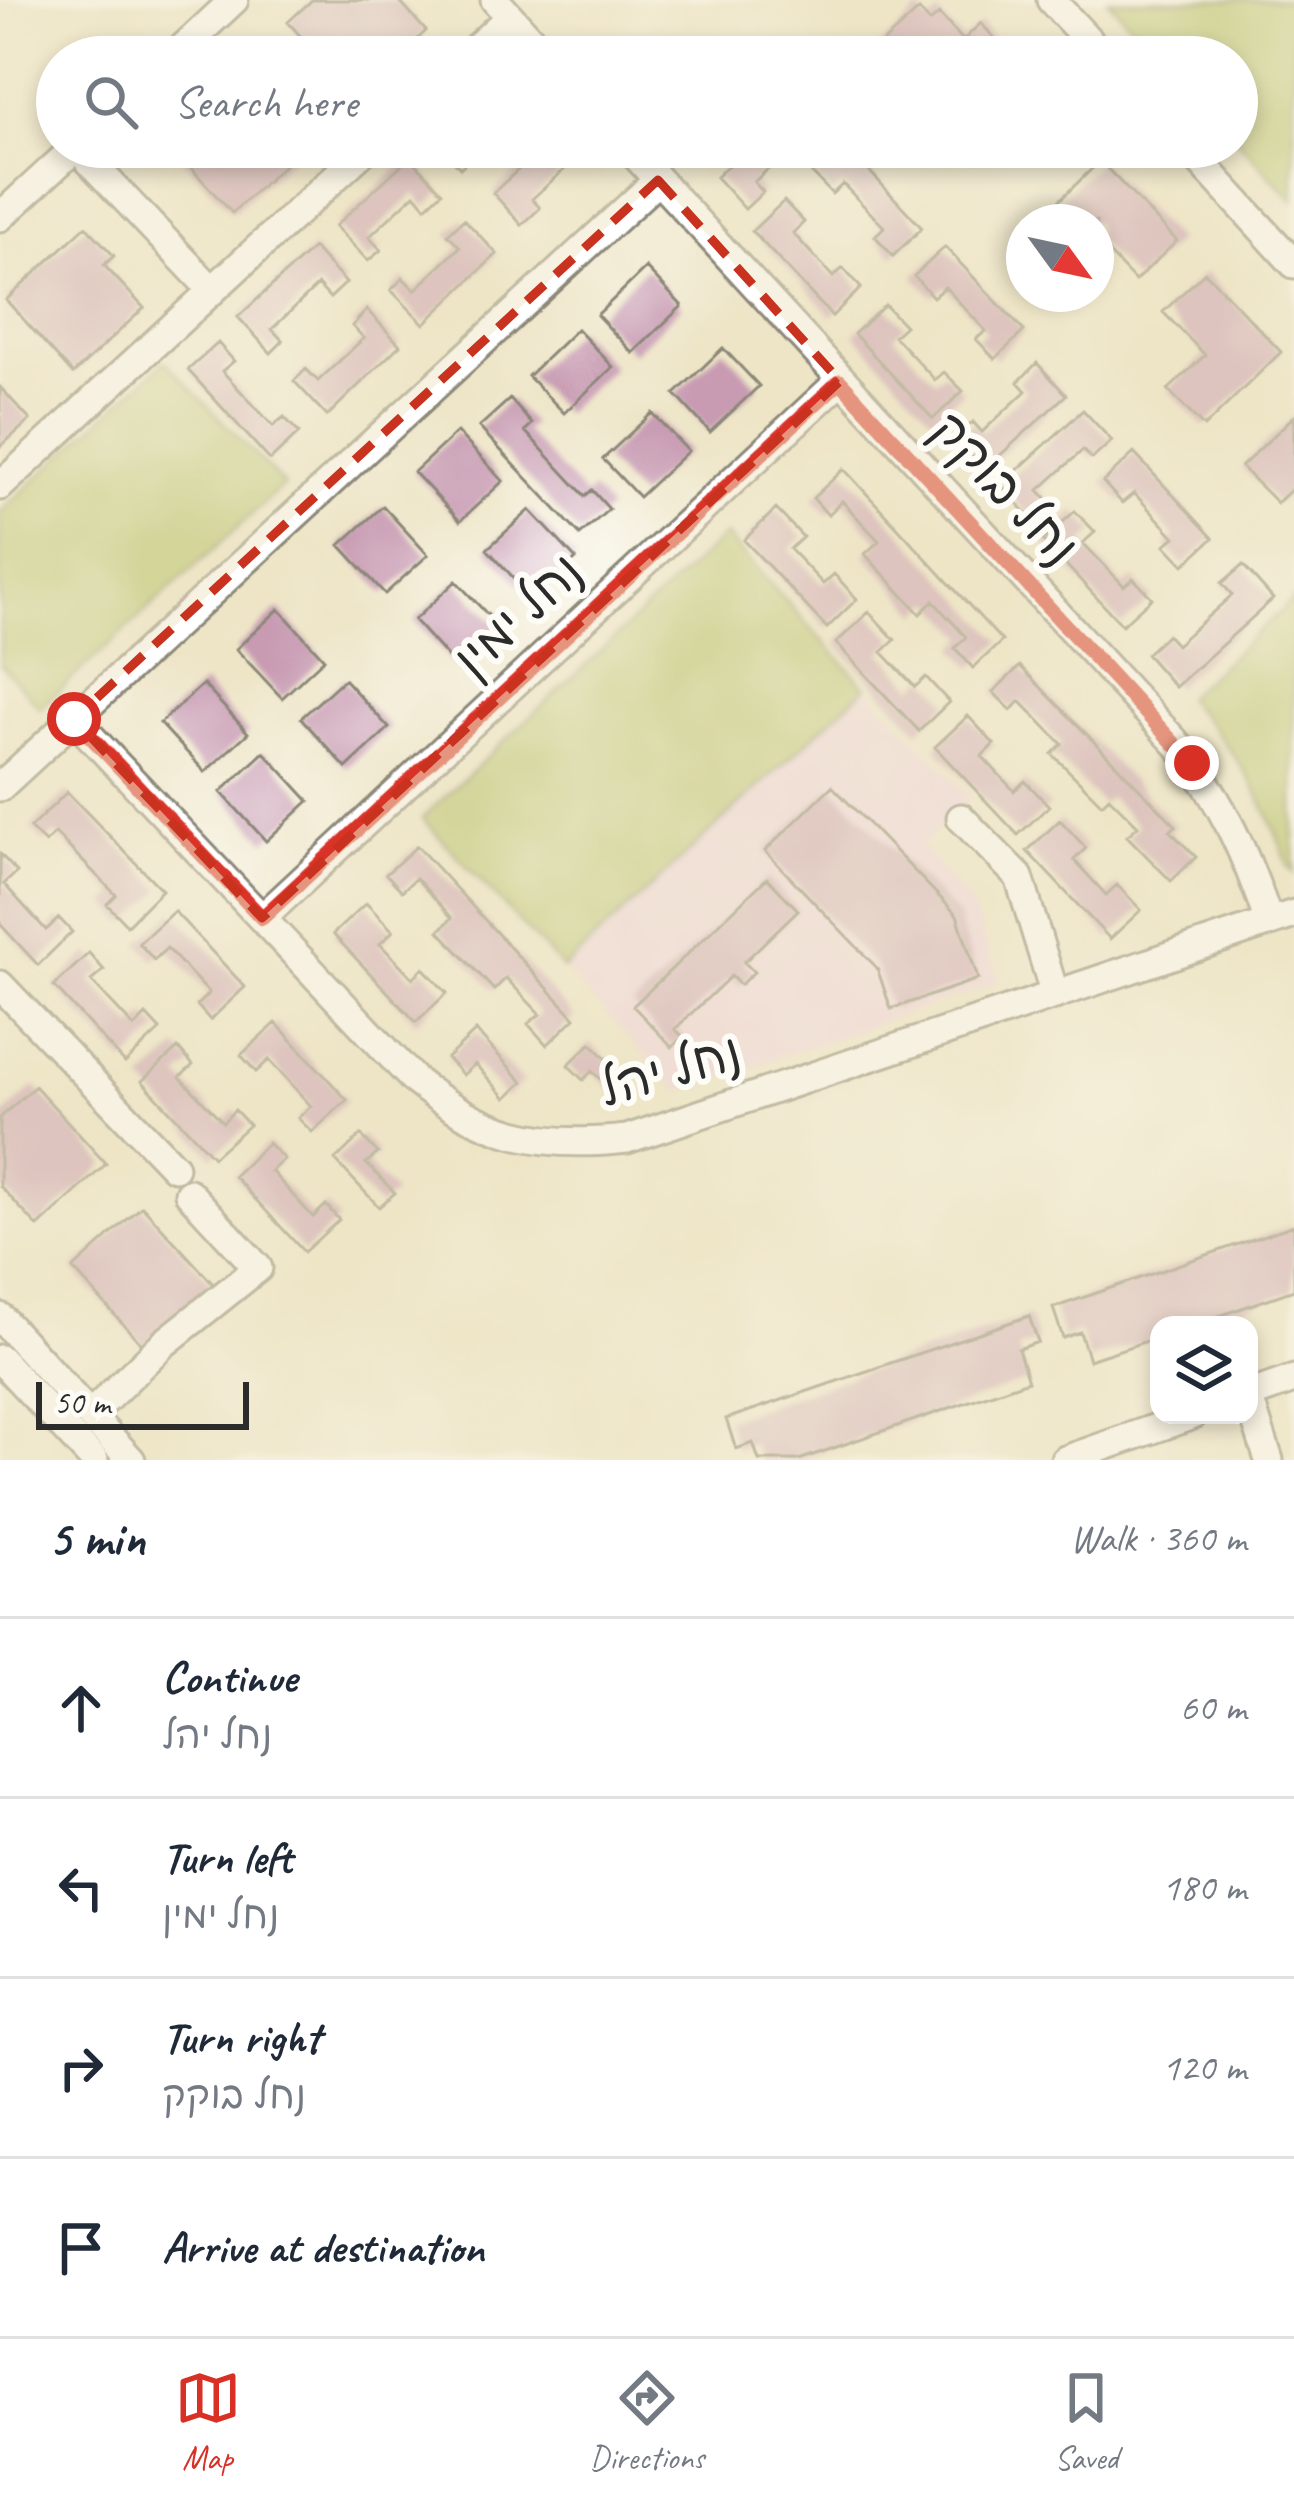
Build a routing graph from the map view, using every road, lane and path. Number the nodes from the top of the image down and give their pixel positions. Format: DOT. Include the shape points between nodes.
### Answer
graph roads {
  1 [pos="234,0"];
  2 [pos="1052,0"];
  3 [pos="502,8"];
  4 [pos="195,36"];
  5 [pos="481,36"];
  6 [pos="528,36"];
  7 [pos="1085,36"];
  8 [pos="53,168"];
  9 [pos="96,168"];
  10 [pos="345,168"];
  11 [pos="647,168"];
  12 [pos="1206,168"];
  13 [pos="658,180"];
  14 [pos="0,217"];
  15 [pos="1294,264"];
  16 [pos="212,290"];
  17 [pos="840,381"];
  18 [pos="0,487"];
  19 [pos="74,719"];
  20 [pos="0,787"];
  21 [pos="961,818"];
  22 [pos="262,918"];
  23 [pos="1281,918"];
  24 [pos="0,985"];
  25 [pos="1055,994"];
  26 [pos="174,1167"];
  27 [pos="189,1193"];
  28 [pos="0,1318"];
  29 [pos="0,1359"];
  30 [pos="1294,1379"];
  31 [pos="1258,1393"];
  32 [pos="91,1414"];
  33 [pos="1167,1424"];
  34 [pos="1258,1424"];
  35 [pos="78,1454"];
  36 [pos="131,1460"];
  37 [pos="1066,1460"];
  38 [pos="1269,1460"];
  1 -- 4 [label="street"];
  2 -- 7 [label="street"];
  3 -- 5 [label="street"];
  3 -- 6 [label="street"];
  8 -- 14 [label="street"];
  9 -- 16 [label="street"];
  10 -- 16 [label="street"];
  11 -- 13 [label="street, נחל בוקק"];
  12 -- 15 [label="street"];
  13 -- 17 [label="street, נחל בוקק"];
  13 -- 19 [label="street"];
  16 -- 18 [label="street"];
  17 -- 22 [label="street, נחל ימין"];
  17 -- 23 [label="street, נחל בוקק" via="1179,746"];
  19 -- 20 [label="street"];
  19 -- 22 [label="street, נחל יהל"];
  21 -- 25 [label="street" via="1018,877"];
  22 -- 25 [label="street, נחל יהל" via="450,1108 488,1128 577,1145 627,1139"];
  23 -- 25 [label="street, נחל יהל"];
  24 -- 26 [label="street"];
  27 -- 32 [label="street" via="257,1268"];
  28 -- 32 [label="street"];
  29 -- 35 [label="street"];
  30 -- 31 [label="street"];
  32 -- 36 [label="street"];
  33 -- 37 [label="street"];
  34 -- 38 [label="street"];
}
